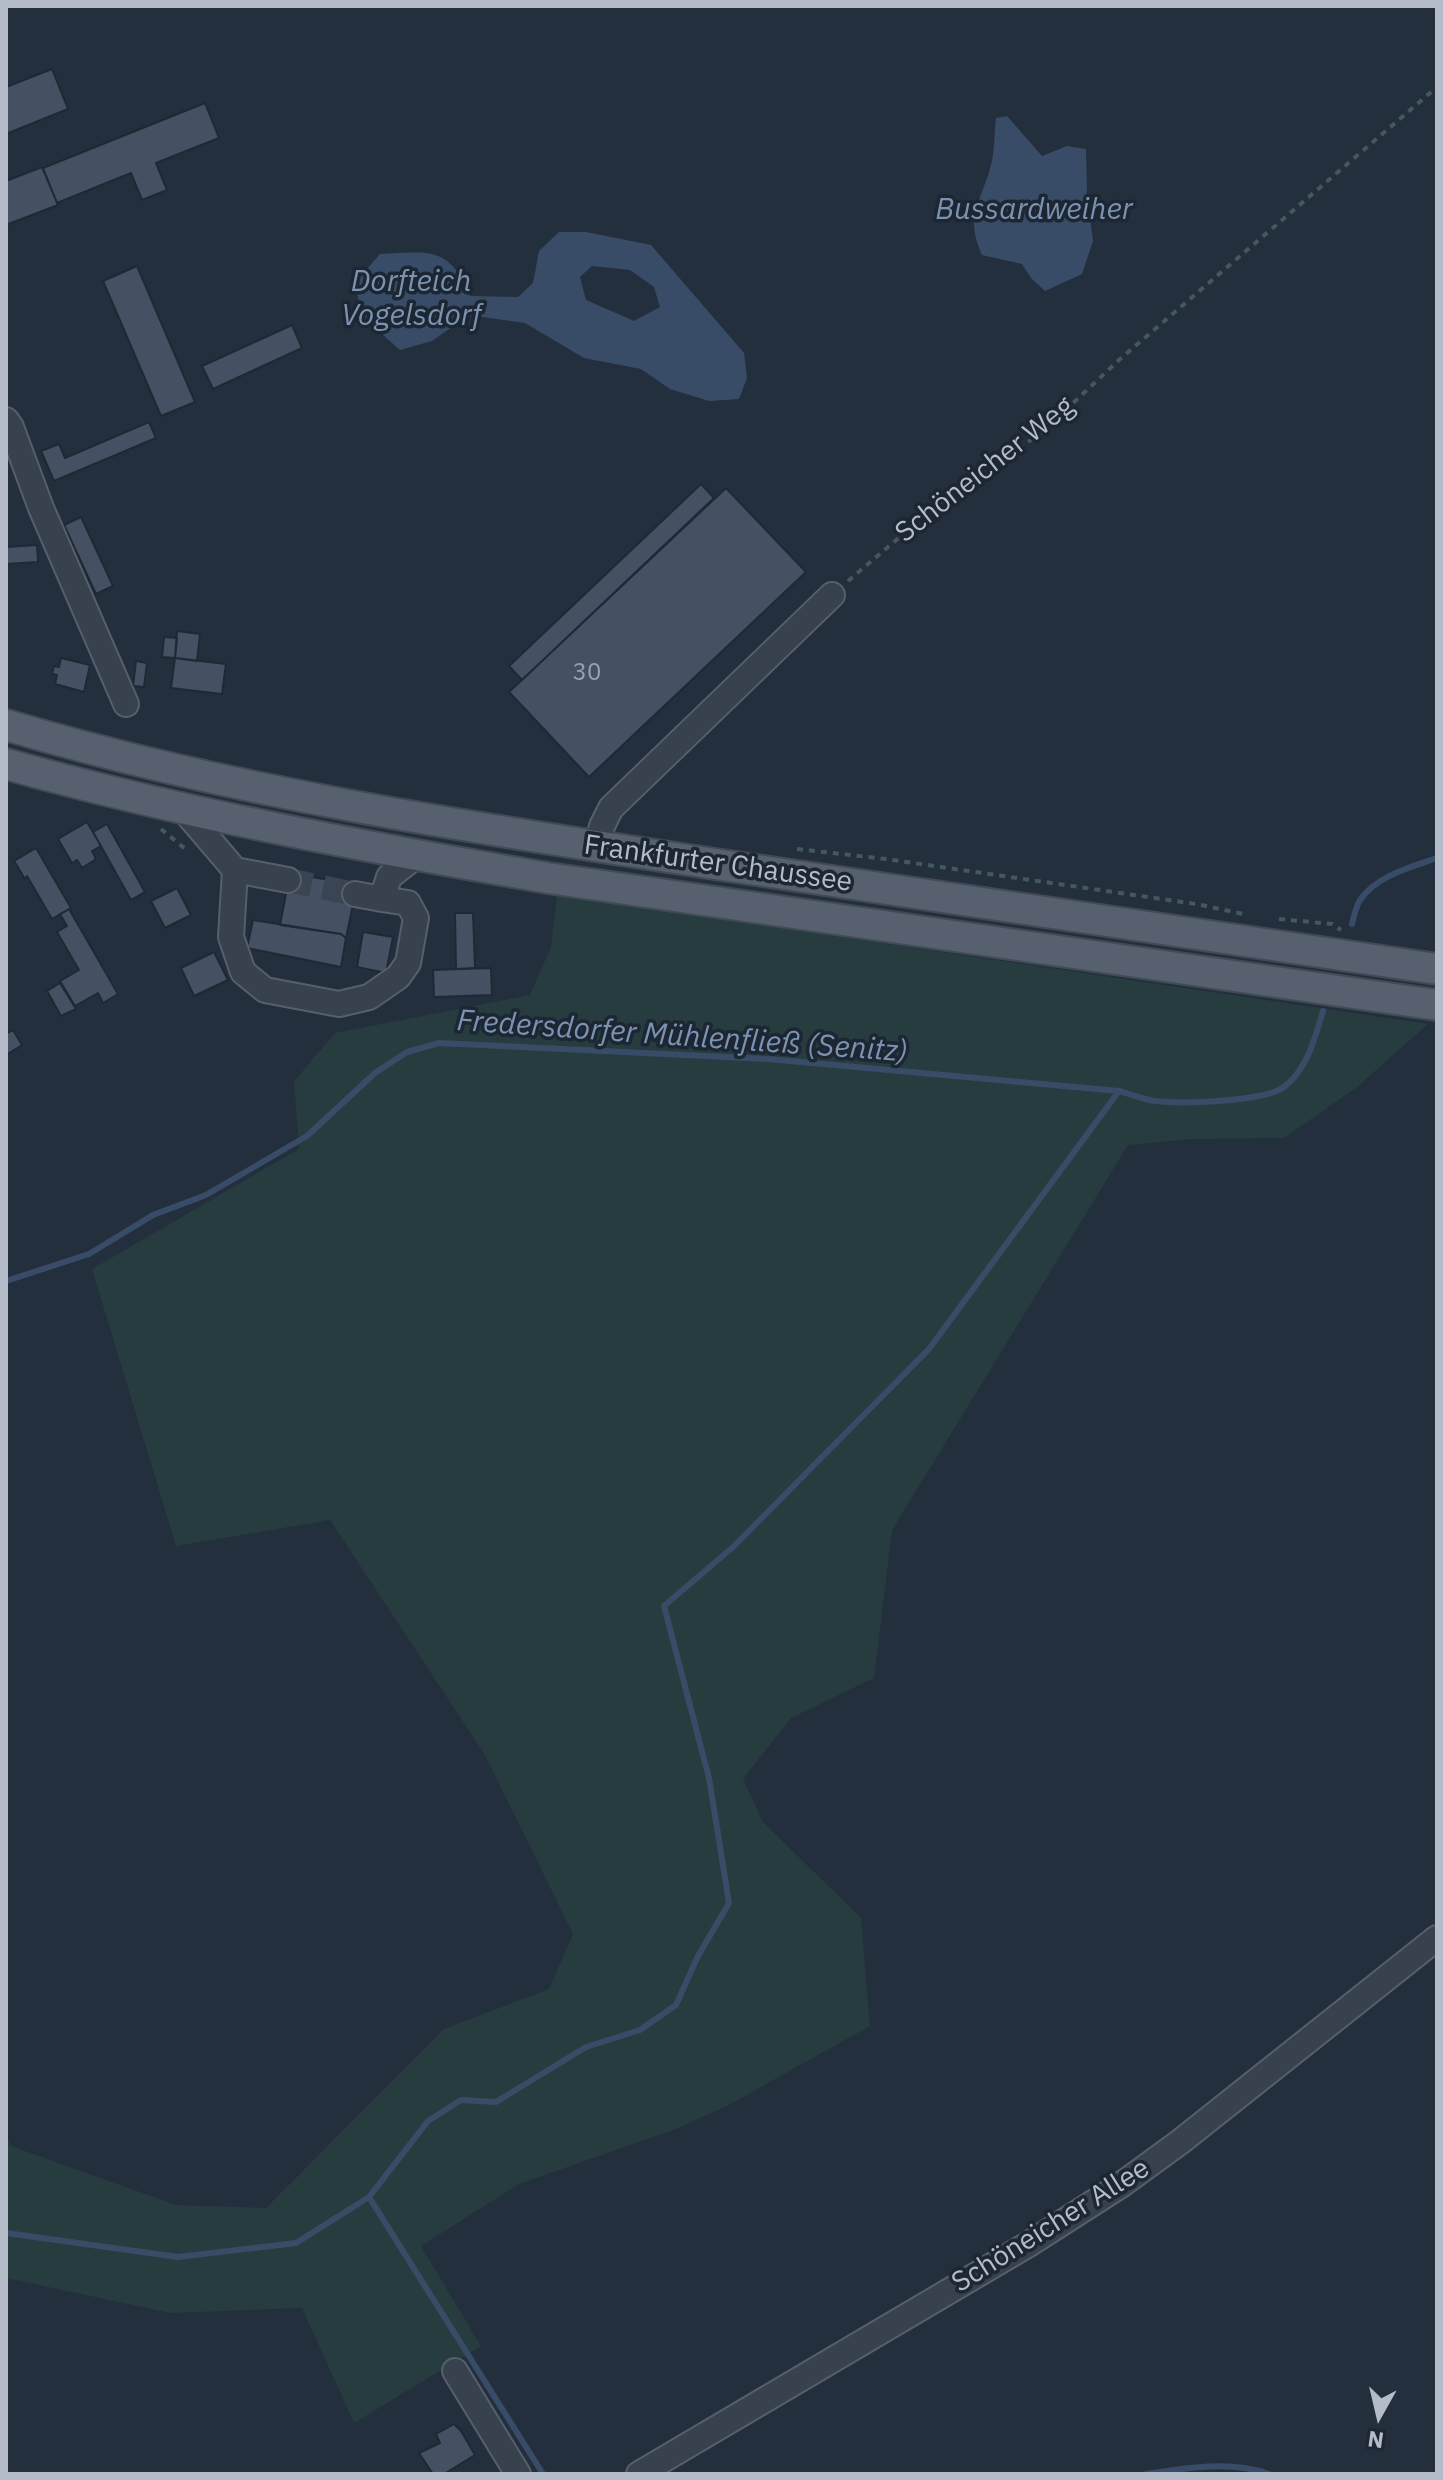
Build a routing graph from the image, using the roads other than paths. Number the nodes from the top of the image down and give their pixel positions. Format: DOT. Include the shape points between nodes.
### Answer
graph roads {
  1 [pos="6,420"];
  2 [pos="832,595"];
  3 [pos="126,704"];
  4 [pos="6,725"];
  5 [pos="6,764"];
  6 [pos="182,808"];
  7 [pos="597,846"];
  8 [pos="417,855"];
  9 [pos="235,870"];
  10 [pos="288,880"];
  11 [pos="355,894"];
  12 [pos="382,899"];
  13 [pos="1437,969"];
  14 [pos="1437,1005"];
  15 [pos="1437,1938"];
  16 [pos="455,2371"];
  17 [pos="518,2474"];
  18 [pos="639,2474"];
  1 -- 3 [label="street"];
  2 -- 7 [label="street" via="611,808"];
  4 -- 7 [label="main road, Frankfurter Chaussee" via="161,767 403,815"];
  5 -- 6 [label="main road, Frankfurter Chaussee"];
  6 -- 8 [label="main road, Frankfurter Chaussee"];
  6 -- 9 [label="street"];
  7 -- 13 [label="main road, Frankfurter Chaussee"];
  8 -- 12 [label="street" via="389,877"];
  8 -- 14 [label="main road, Frankfurter Chaussee"];
  9 -- 10 [label="street"];
  9 -- 12 [label="street" via="231,937 243,972 265,990 339,1004 369,997 398,977 408,963 416,918 408,903"];
  11 -- 12 [label="street"];
  15 -- 18 [label="street, Schöneicher Allee" via="1121,2185"];
  16 -- 17 [label="street"];
}
